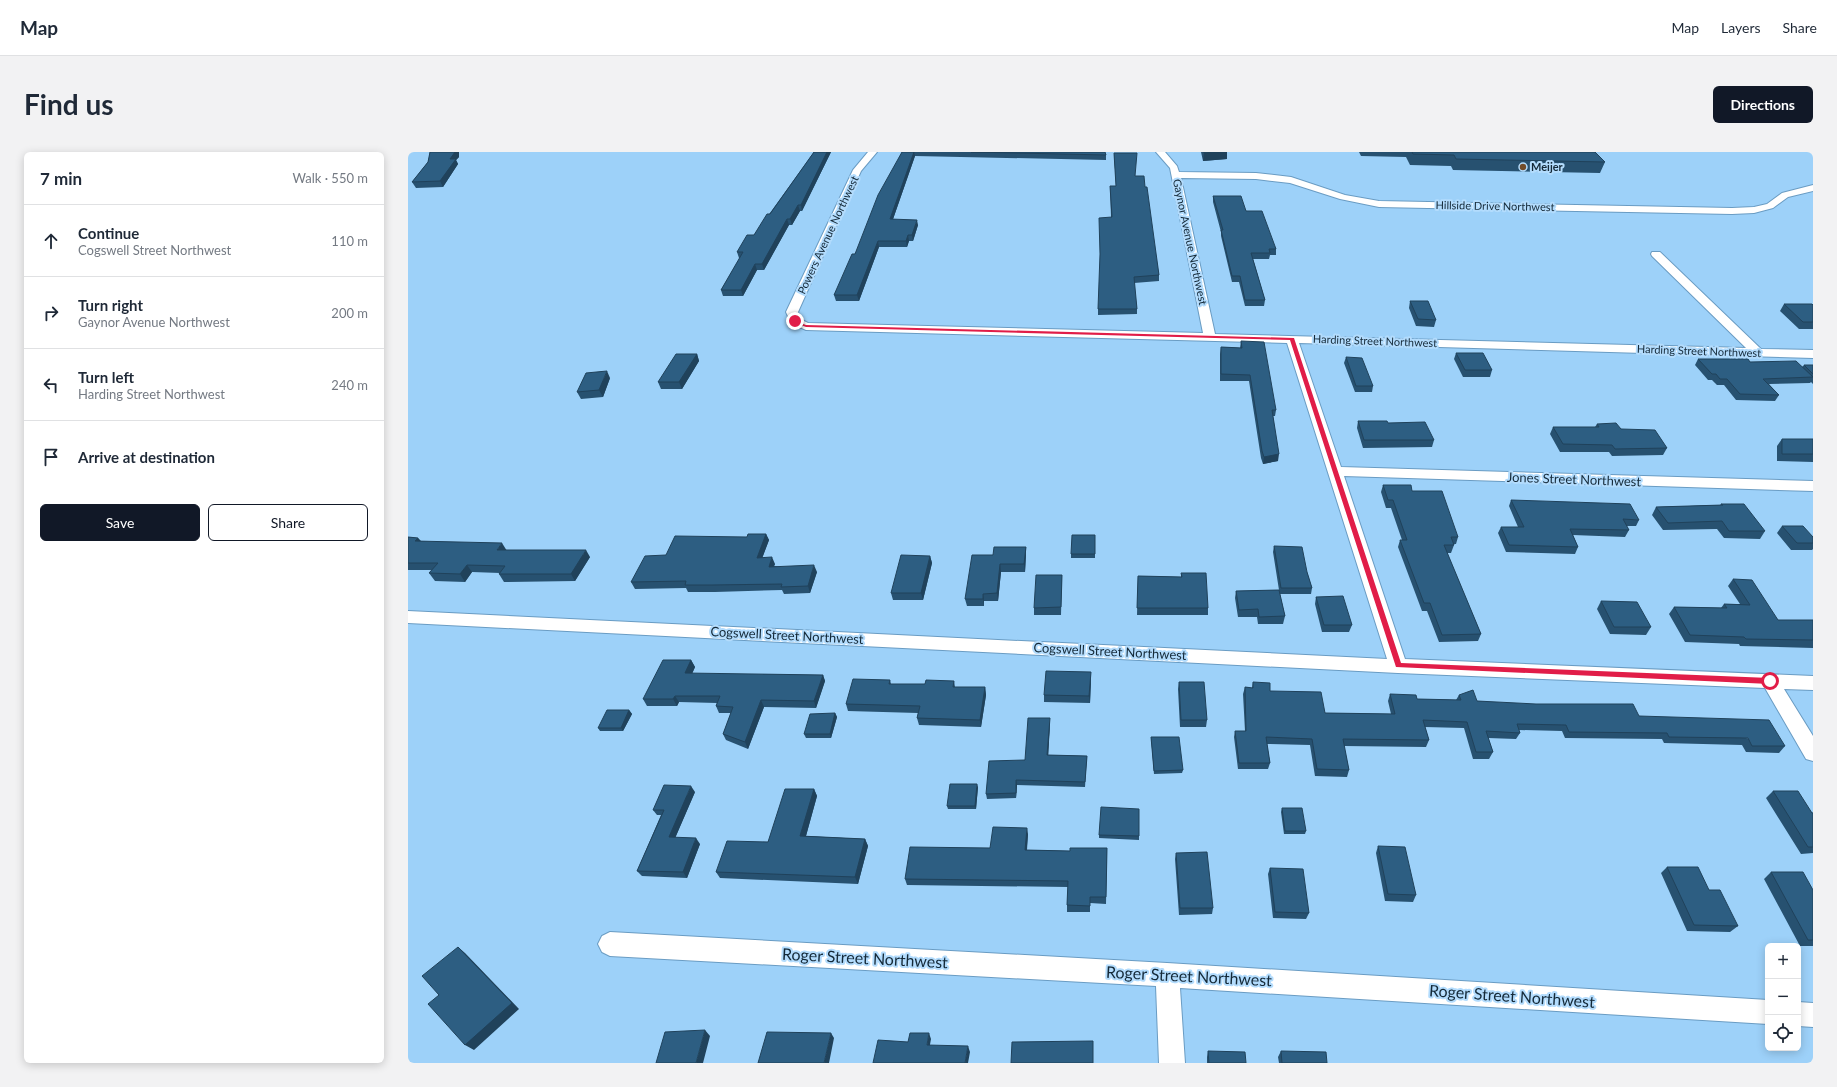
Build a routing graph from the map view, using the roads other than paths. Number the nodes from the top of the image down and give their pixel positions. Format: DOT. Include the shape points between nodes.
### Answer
graph roads {
  1 [pos="873,152"];
  2 [pos="1160,152"];
  3 [pos="1175,175"];
  4 [pos="1813,188"];
  5 [pos="1656,254"];
  6 [pos="795,321"];
  7 [pos="1210,337"];
  8 [pos="1292,339"];
  9 [pos="1757,352"];
  10 [pos="1813,354"];
  11 [pos="1334,471"];
  12 [pos="1813,486"];
  13 [pos="408,617"];
  14 [pos="1398,666"];
  15 [pos="1770,681"];
  16 [pos="1813,683"];
  17 [pos="1813,753"];
  18 [pos="610,944"];
  19 [pos="1167,975"];
  20 [pos="1765,1012"];
  21 [pos="1801,1014"];
  22 [pos="1813,1014"];
  23 [pos="1172,1063"];
  1 -- 6 [label="street, Powers Avenue Northwest" via="857,170 795,304 792,314"];
  2 -- 3 [label="street, Gaynor Avenue Northwest" via="1174,168"];
  3 -- 4 [label="street, Hillside Drive Northwest" via="1256,176 1291,180 1343,197 1379,204 1542,208 1754,210 1770,206 1785,194"];
  3 -- 7 [label="street, Gaynor Avenue Northwest"];
  5 -- 9 [label="street"];
  6 -- 7 [label="street, Harding Street Northwest" via="806,326"];
  7 -- 8 [label="street, Harding Street Northwest"];
  8 -- 9 [label="street, Harding Street Northwest"];
  8 -- 11 [label="street"];
  9 -- 10 [label="street, Harding Street Northwest"];
  11 -- 12 [label="street, Jones Street Northwest"];
  11 -- 14 [label="street"];
  13 -- 14 [label="street, Cogswell Street Northwest"];
  14 -- 15 [label="street, Cogswell Street Northwest"];
  15 -- 16 [label="street, Cogswell Street Northwest"];
  15 -- 17 [label="street"];
  18 -- 19 [label="street, Roger Street Northwest"];
  19 -- 20 [label="street, Roger Street Northwest"];
  19 -- 23 [label="street"];
  21 -- 22 [label="street"];
}
